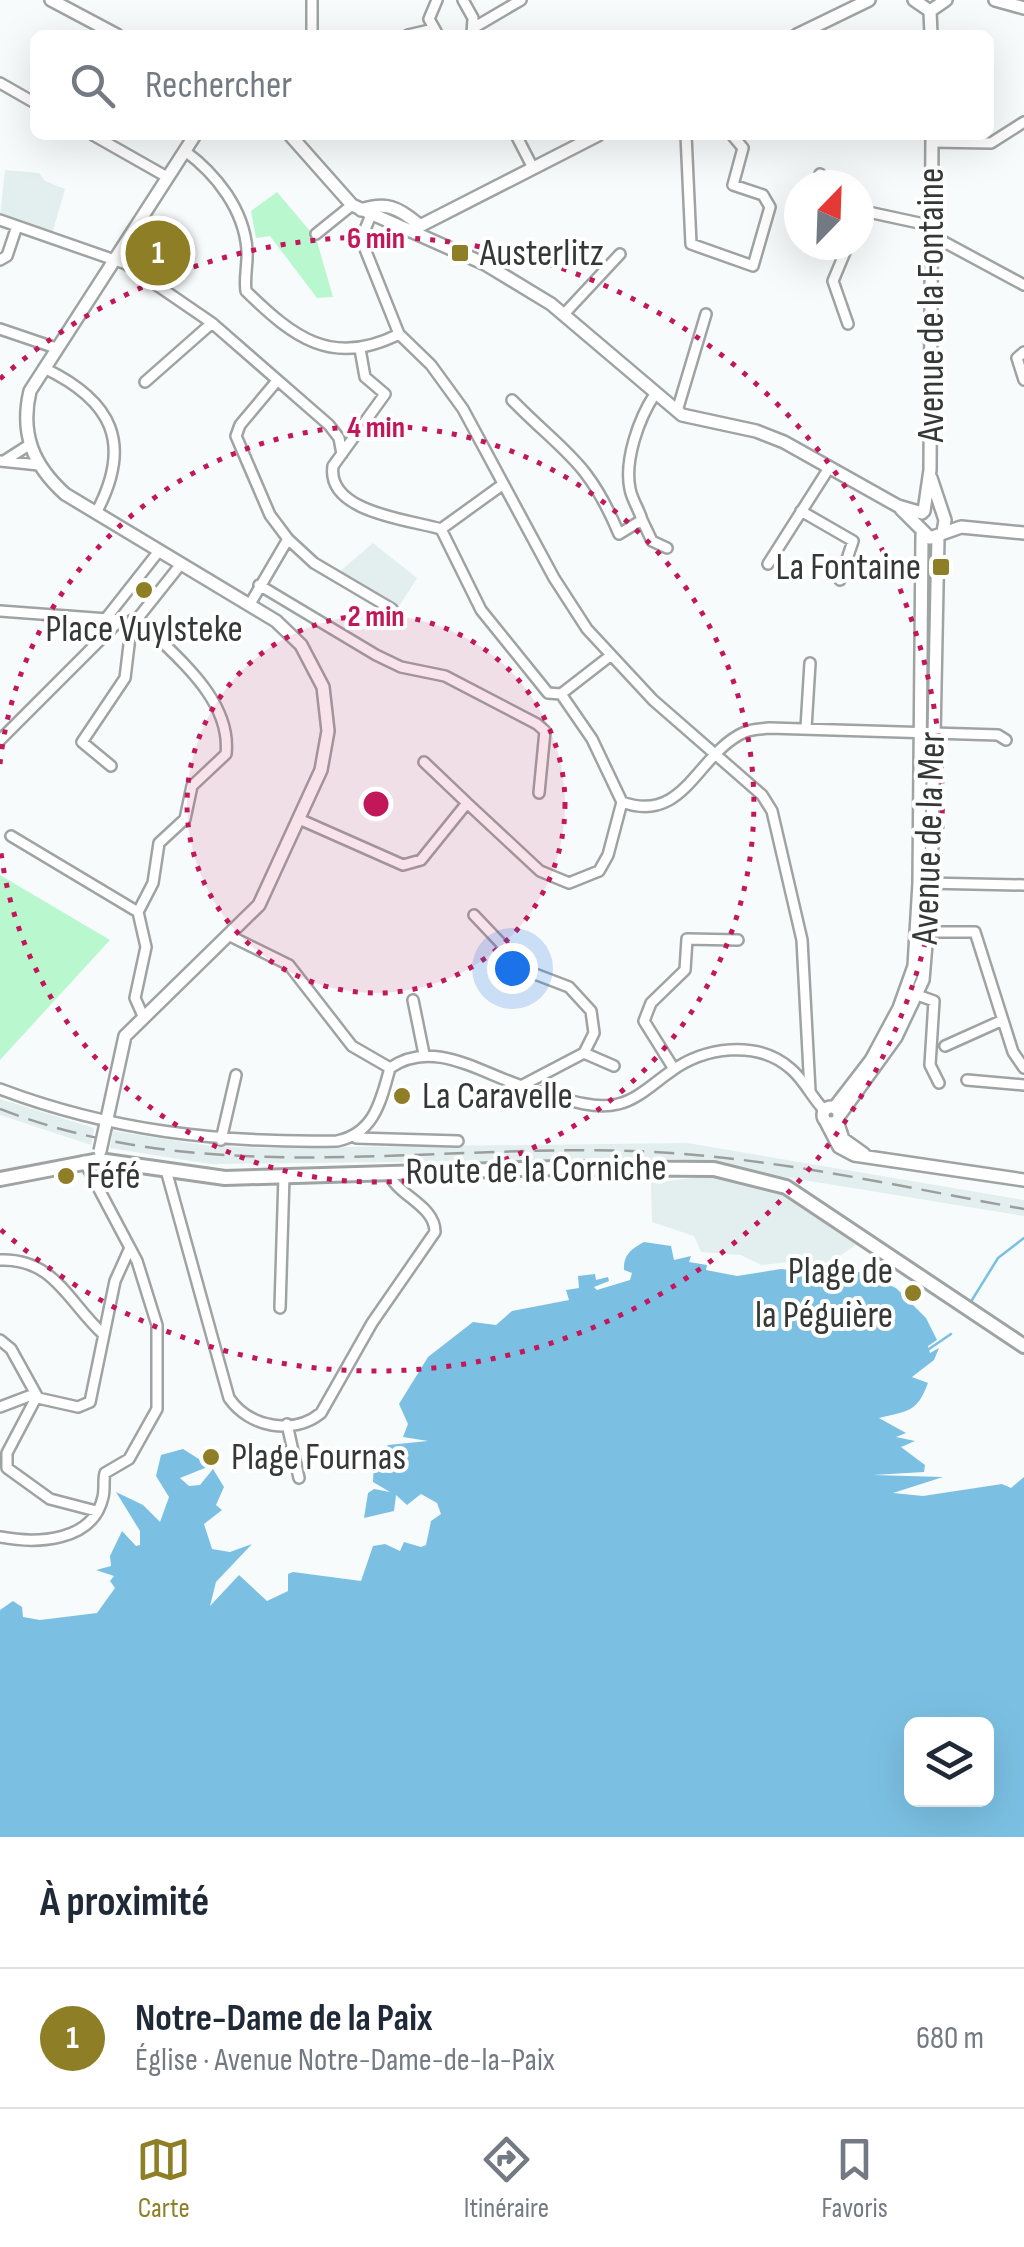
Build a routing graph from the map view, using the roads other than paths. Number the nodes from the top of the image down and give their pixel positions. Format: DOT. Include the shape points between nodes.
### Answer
graph roads {
  1 [pos="51,0"];
  2 [pos="312,0"];
  3 [pos="463,0"];
  4 [pos="521,0"];
  5 [pos="869,0"];
  6 [pos="914,0"];
  7 [pos="946,0"];
  8 [pos="995,0"];
  9 [pos="433,2"];
  10 [pos="1024,8"];
  11 [pos="930,10"];
  12 [pos="108,30"];
  13 [pos="312,30"];
  14 [pos="435,30"];
  15 [pos="474,30"];
  16 [pos="476,30"];
  17 [pos="807,30"];
  18 [pos="930,30"];
  19 [pos="0,83"];
  20 [pos="30,99"];
  21 [pos="1024,122"];
  22 [pos="102,140"];
  23 [pos="192,140"];
  24 [pos="295,140"];
  25 [pos="519,140"];
  26 [pos="588,140"];
  27 [pos="686,140"];
  28 [pos="736,140"];
  29 [pos="932,140"];
  30 [pos="956,140"];
  31 [pos="185,151"];
  32 [pos="533,168"];
  33 [pos="167,177"];
  34 [pos="362,210"];
  35 [pos="874,216"];
  36 [pos="0,220"];
  37 [pos="17,226"];
  38 [pos="416,230"];
  39 [pos="933,231"];
  40 [pos="316,234"];
  41 [pos="620,254"];
  42 [pos="0,260"];
  43 [pos="113,260"];
  44 [pos="842,260"];
  45 [pos="1024,284"];
  46 [pos="565,313"];
  47 [pos="706,314"];
  48 [pos="212,323"];
  49 [pos="848,324"];
  50 [pos="0,329"];
  51 [pos="399,334"];
  52 [pos="56,348"];
  53 [pos="360,349"];
  54 [pos="1024,352"];
  55 [pos="44,368"];
  56 [pos="1024,380"];
  57 [pos="145,382"];
  58 [pos="276,382"];
  59 [pos="654,396"];
  60 [pos="512,400"];
  61 [pos="677,411"];
  62 [pos="771,438"];
  63 [pos="29,445"];
  64 [pos="342,454"];
  65 [pos="2,461"];
  66 [pos="39,465"];
  67 [pos="829,468"];
  68 [pos="930,474"];
  69 [pos="502,485"];
  70 [pos="801,511"];
  71 [pos="96,513"];
  72 [pos="642,520"];
  73 [pos="921,521"];
  74 [pos="942,526"];
  75 [pos="442,530"];
  76 [pos="1024,533"];
  77 [pos="288,539"];
  78 [pos="667,548"];
  79 [pos="159,551"];
  80 [pos="181,564"];
  81 [pos="768,564"];
  82 [pos="840,580"];
  83 [pos="259,585"];
  84 [pos="250,604"];
  85 [pos="392,608"];
  86 [pos="0,612"];
  87 [pos="107,617"];
  88 [pos="135,619"];
  89 [pos="120,620"];
  90 [pos="610,656"];
  91 [pos="810,663"];
  92 [pos="561,694"];
  93 [pos="806,728"];
  94 [pos="918,730"];
  95 [pos="933,731"];
  96 [pos="0,740"];
  97 [pos="1006,740"];
  98 [pos="716,755"];
  99 [pos="424,762"];
  100 [pos="111,766"];
  101 [pos="539,793"];
  102 [pos="622,802"];
  103 [pos="467,803"];
  104 [pos="299,820"];
  105 [pos="11,836"];
  106 [pos="925,883"];
  107 [pos="1024,885"];
  108 [pos="138,912"];
  109 [pos="474,915"];
  110 [pos="923,932"];
  111 [pos="228,936"];
  112 [pos="738,940"];
  113 [pos="912,993"];
  114 [pos="414,1000"];
  115 [pos="143,1016"];
  116 [pos="1003,1020"];
  117 [pos="945,1046"];
  118 [pos="584,1053"];
  119 [pos="424,1054"];
  120 [pos="807,1056"];
  121 [pos="614,1066"];
  122 [pos="390,1068"];
  123 [pos="1024,1068"];
  124 [pos="674,1069"];
  125 [pos="793,1070"];
  126 [pos="236,1075"];
  127 [pos="967,1080"];
  128 [pos="939,1083"];
  129 [pos="1024,1084"];
  130 [pos="522,1086"];
  131 [pos="0,1089"];
  132 [pos="810,1091"];
  133 [pos="832,1115"];
  134 [pos="105,1126"];
  135 [pos="355,1138"];
  136 [pos="220,1140"];
  137 [pos="458,1141"];
  138 [pos="100,1155"];
  139 [pos="84,1161"];
  140 [pos="166,1170"];
  141 [pos="388,1172"];
  142 [pos="284,1176"];
  143 [pos="0,1180"];
  144 [pos="1024,1180"];
  145 [pos="130,1250"];
  146 [pos="0,1260"];
  147 [pos="280,1308"];
  148 [pos="103,1334"];
  149 [pos="0,1340"];
  150 [pos="1024,1346"];
  151 [pos="37,1396"];
  152 [pos="0,1407"];
  153 [pos="287,1424"];
  154 [pos="299,1478"];
  155 [pos="96,1511"];
  156 [pos="0,1538"];
  1 -- 12 [label="street"];
  2 -- 13 [label="street"];
  3 -- 15 [label="street"];
  4 -- 16 [label="street"];
  5 -- 17 [label="street"];
  6 -- 11 [label="street"];
  7 -- 11 [label="street"];
  8 -- 10 [label="street"];
  9 -- 14 [label="street" via="429,19"];
  11 -- 18 [label="street"];
  19 -- 20 [label="street"];
  21 -- 30 [label="street" via="991,143"];
  22 -- 33 [label="street"];
  23 -- 31 [label="street"];
  24 -- 34 [label="street"];
  25 -- 32 [label="street"];
  26 -- 32 [label="street"];
  27 -- 28 [label="street" via="691,244 753,266 770,207 763,194 733,185 743,148"];
  29 -- 39 [label="street, Avenue de la Fontaine"];
  31 -- 33 [label="street"];
  31 -- 53 [label="street" via="229,197 242,224 246,290 287,331 323,347"];
  32 -- 38 [label="street"];
  33 -- 43 [label="street"];
  34 -- 38 [label="street" via="384,204 402,210"];
  34 -- 40 [label="street"];
  34 -- 51 [label="street" via="361,239"];
  35 -- 39 [label="street"];
  36 -- 37 [label="street"];
  37 -- 42 [label="street"];
  37 -- 43 [label="street"];
  38 -- 46 [label="street"];
  39 -- 45 [label="street"];
  39 -- 68 [label="street, Avenue de la Fontaine"];
  41 -- 46 [label="street"];
  43 -- 48 [label="street"];
  43 -- 52 [label="street"];
  44 -- 49 [label="street" via="833,281"];
  46 -- 59 [label="street"];
  47 -- 61 [label="street"];
  48 -- 57 [label="street"];
  48 -- 58 [label="street"];
  50 -- 52 [label="street"];
  51 -- 53 [label="street"];
  51 -- 69 [label="street" via="446,384"];
  52 -- 55 [label="street"];
  53 -- 64 [label="street" via="364,378 385,394"];
  54 -- 56 [label="street" via="1017,358"];
  55 -- 63 [label="street" via="26,411"];
  55 -- 71 [label="street" via="95,400 114,435 116,464"];
  58 -- 64 [label="street" via="329,425"];
  58 -- 77 [label="street" via="236,436 270,515"];
  59 -- 61 [label="street"];
  59 -- 62 [label="street" via="682,423"];
  59 -- 72 [label="street" via="629,472"];
  60 -- 72 [label="street" via="582,463 619,534"];
  61 -- 62 [label="street"];
  62 -- 67 [label="street"];
  63 -- 65 [label="street"];
  63 -- 66 [label="street"];
  64 -- 75 [label="street" via="332,473 346,496 398,521"];
  65 -- 66 [label="street"];
  66 -- 71 [label="street" via="64,494"];
  67 -- 70 [label="street"];
  67 -- 73 [label="street"];
  68 -- 73 [label="street, Avenue de la Fontaine"];
  68 -- 74 [label="street, Avenue de la Fontaine"];
  69 -- 75 [label="street"];
  69 -- 90 [label="street" via="554,578"];
  70 -- 81 [label="street"];
  70 -- 82 [label="street" via="853,541"];
  71 -- 79 [label="street"];
  72 -- 78 [label="street" via="652,541"];
  73 -- 74 [label="street"];
  73 -- 74 [label="street"];
  73 -- 94 [label="street, Avenue de la Mer"];
  74 -- 76 [label="street"];
  74 -- 95 [label="street, Avenue de la Mer"];
  75 -- 92 [label="street" via="466,586 502,640 548,693"];
  77 -- 83 [label="street"];
  77 -- 85 [label="street" via="314,564"];
  79 -- 80 [label="street"];
  79 -- 87 [label="street"];
  80 -- 84 [label="street"];
  80 -- 88 [label="street"];
  83 -- 84 [label="street"];
  83 -- 101 [label="street" via="376,656 444,676 537,724 545,731"];
  84 -- 104 [label="street" via="301,645 323,687 328,731 321,770"];
  86 -- 87 [label="street"];
  87 -- 89 [label="street"];
  88 -- 89 [label="street"];
  88 -- 100 [label="street" via="126,678 82,742"];
  88 -- 108 [label="street" via="216,704 228,732 226,754 192,786 185,820 160,842 153,882"];
  89 -- 96 [label="street"];
  90 -- 92 [label="street"];
  90 -- 98 [label="street"];
  91 -- 93 [label="street"];
  92 -- 102 [label="street"];
  93 -- 94 [label="street"];
  93 -- 98 [label="street" via="744,732"];
  94 -- 95 [label="street"];
  94 -- 106 [label="street, Avenue de la Mer"];
  95 -- 97 [label="street"];
  95 -- 106 [label="street, Avenue de la Mer"];
  98 -- 102 [label="street" via="666,802 640,808"];
  98 -- 120 [label="street" via="772,810 802,940"];
  99 -- 103 [label="street"];
  102 -- 103 [label="street" via="598,871 570,883 540,871"];
  103 -- 104 [label="street" via="422,860 403,865"];
  104 -- 111 [label="street" via="259,904"];
  105 -- 108 [label="street"];
  106 -- 107 [label="street"];
  106 -- 110 [label="street, Avenue de la Mer"];
  108 -- 115 [label="street" via="146,948 135,998"];
  109 -- 118 [label="street" via="526,971 583,998 594,1033"];
  110 -- 113 [label="street, Avenue de la Mer"];
  110 -- 116 [label="street" via="975,932"];
  111 -- 115 [label="street"];
  111 -- 122 [label="street" via="289,966 352,1046"];
  112 -- 124 [label="street" via="686,939 685,970 646,1012 645,1027"];
  113 -- 128 [label="street" via="934,1001 930,1065"];
  113 -- 133 [label="street, Avenue de la Mer" via="896,1037"];
  114 -- 119 [label="street"];
  115 -- 134 [label="street" via="125,1036"];
  116 -- 117 [label="street"];
  116 -- 123 [label="street"];
  118 -- 121 [label="street"];
  118 -- 130 [label="street"];
  119 -- 122 [label="street"];
  119 -- 130 [label="street"];
  120 -- 125 [label="street"];
  120 -- 132 [label="street"];
  122 -- 135 [label="street" via="381,1102"];
  124 -- 125 [label="street" via="721,1050 774,1058"];
  124 -- 130 [label="street" via="612,1106"];
  125 -- 132 [label="street"];
  126 -- 136 [label="street"];
  127 -- 129 [label="street"];
  131 -- 134 [label="street"];
  132 -- 133 [label="street"];
  133 -- 144 [label="street" via="844,1152"];
  134 -- 136 [label="street"];
  134 -- 138 [label="street, bridge"];
  135 -- 136 [label="street"];
  135 -- 137 [label="street"];
  138 -- 139 [label="main road, Route de la Corniche"];
  138 -- 140 [label="main road, Route de la Corniche"];
  139 -- 143 [label="main road, Route de la Corniche"];
  139 -- 145 [label="street"];
  140 -- 142 [label="main road, Route de la Corniche"];
  140 -- 153 [label="street" via="229,1398 254,1423"];
  141 -- 142 [label="main road, Route de la Corniche"];
  141 -- 150 [label="main road, Route de la Corniche" via="686,1168 775,1182"];
  141 -- 153 [label="street" via="432,1217 436,1232 372,1323 321,1413"];
  142 -- 147 [label="street"];
  145 -- 148 [label="street"];
  145 -- 155 [label="street" via="156,1314 159,1405 129,1459 105,1472"];
  146 -- 148 [label="street" via="43,1268"];
  148 -- 151 [label="street" via="90,1402 78,1407"];
  149 -- 151 [label="street"];
  151 -- 152 [label="street"];
  151 -- 155 [label="street" via="7,1468 50,1499"];
  153 -- 154 [label="street"];
  155 -- 156 [label="street" via="80,1529 56,1538"];
}
